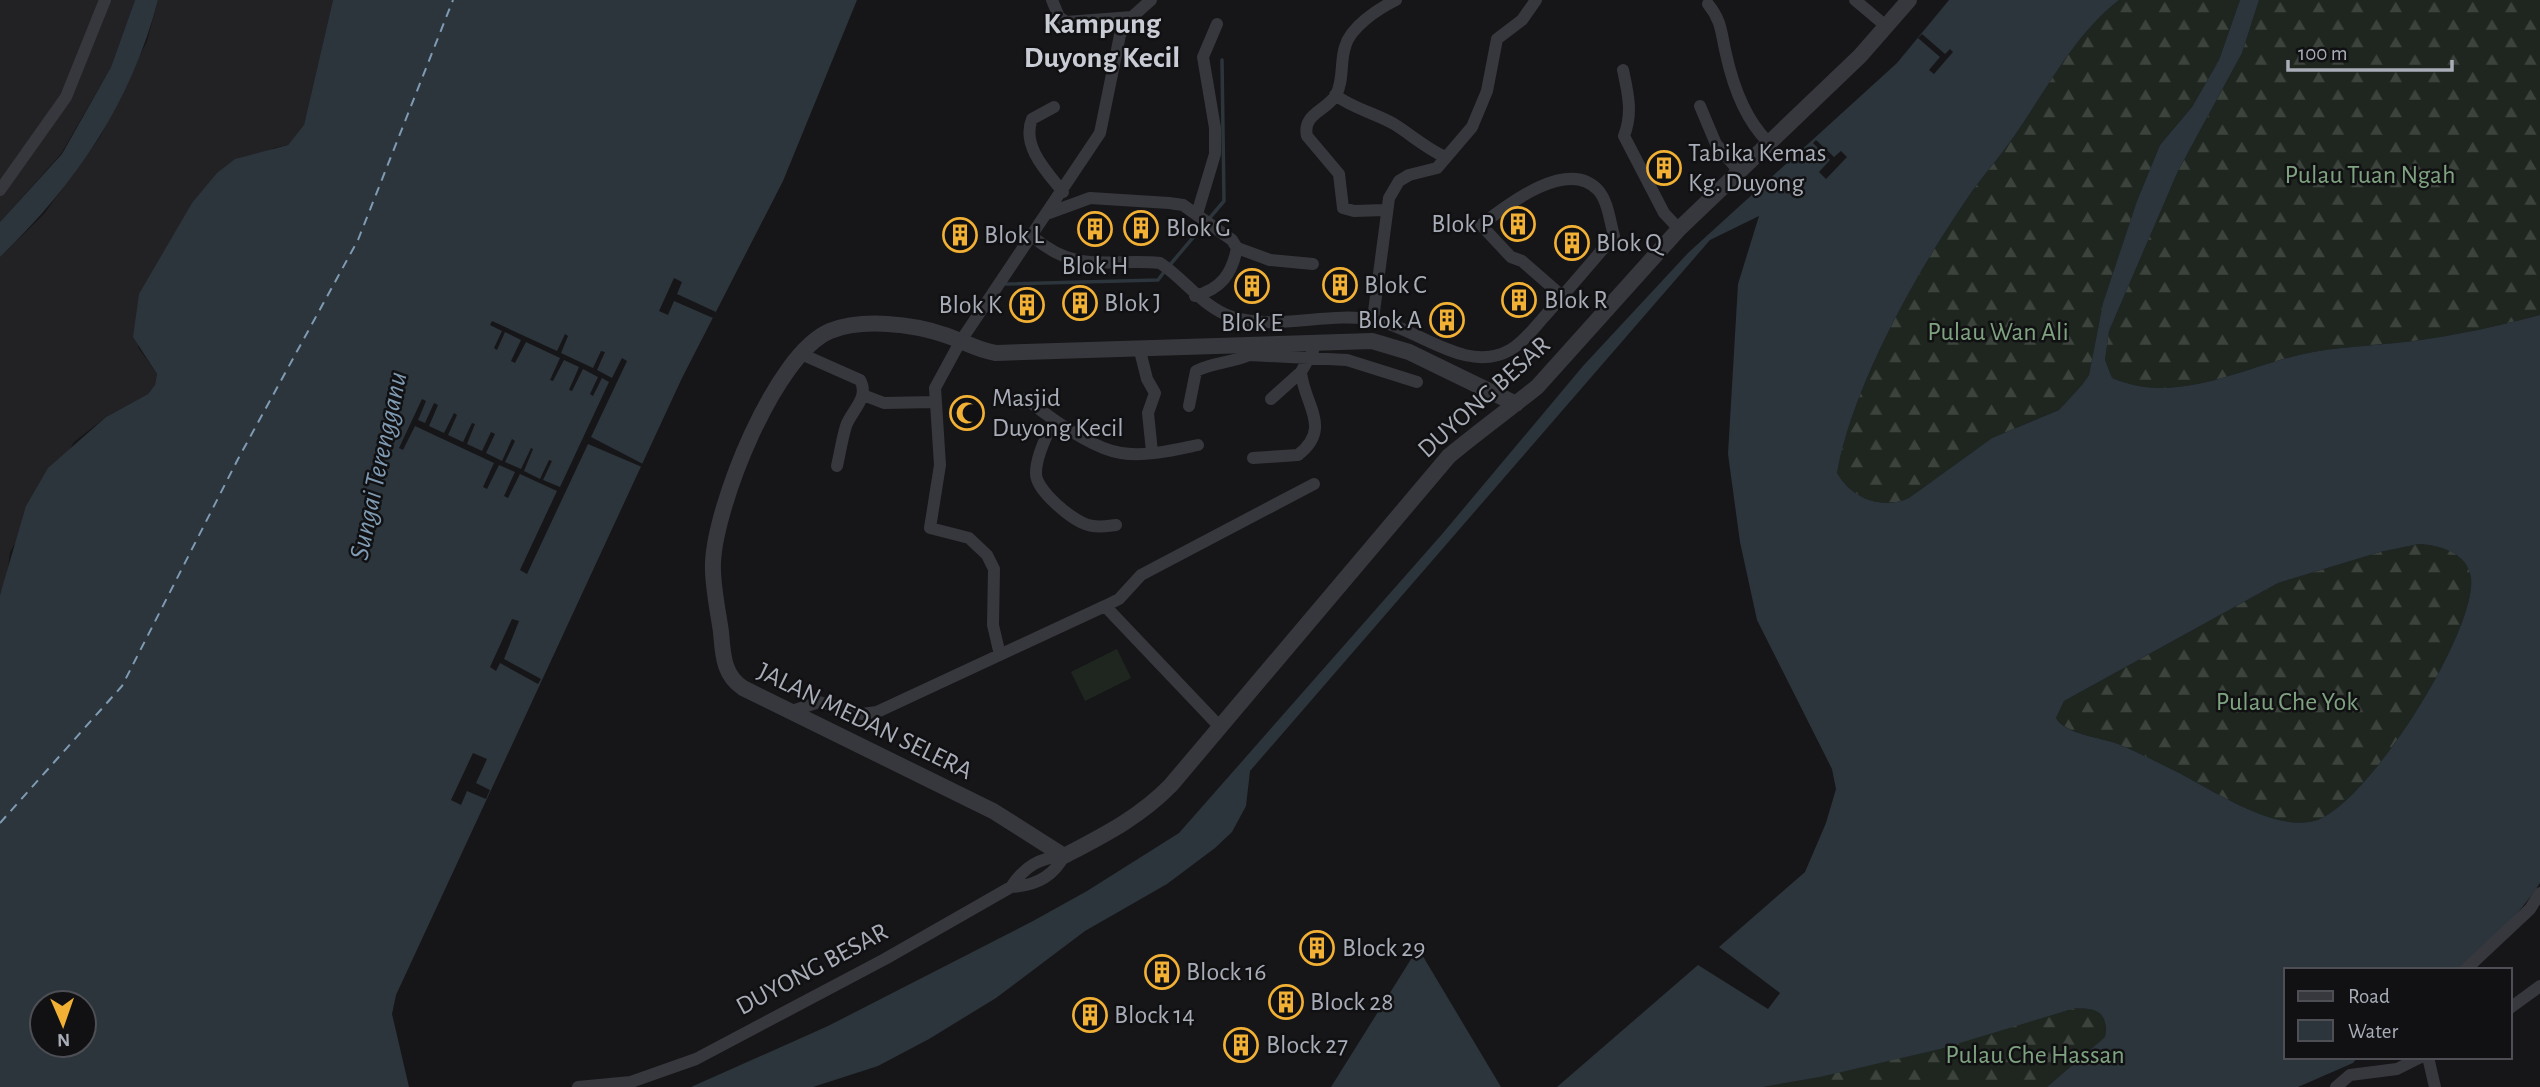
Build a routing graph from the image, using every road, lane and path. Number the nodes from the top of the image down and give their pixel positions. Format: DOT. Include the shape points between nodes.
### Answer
graph roads {
  1 [pos="105,0"];
  2 [pos="1052,0"];
  3 [pos="1151,0"];
  4 [pos="1396,0"];
  5 [pos="1536,0"];
  6 [pos="1855,0"];
  7 [pos="1909,0"];
  8 [pos="1708,4"];
  9 [pos="1132,17"];
  10 [pos="1217,24"];
  11 [pos="1887,27"];
  12 [pos="1623,70"];
  13 [pos="1335,95"];
  14 [pos="1700,106"];
  15 [pos="1054,107"];
  16 [pos="1768,142"];
  17 [pos="1445,157"];
  18 [pos="1738,170"];
  19 [pos="0,190"];
  20 [pos="1063,192"];
  21 [pos="1385,210"];
  22 [pos="1049,213"];
  23 [pos="1203,218"];
  24 [pos="1678,229"];
  25 [pos="1033,237"];
  26 [pos="1237,248"];
  27 [pos="1313,264"];
  28 [pos="1195,296"];
  29 [pos="1562,296"];
  30 [pos="1373,319"];
  31 [pos="1318,341"];
  32 [pos="960,342"];
  33 [pos="1139,347"];
  34 [pos="1446,348"];
  35 [pos="1248,349"];
  36 [pos="799,353"];
  37 [pos="1310,357"];
  38 [pos="1436,364"];
  39 [pos="1301,372"];
  40 [pos="1417,382"];
  41 [pos="863,395"];
  42 [pos="1026,398"];
  43 [pos="1271,398"];
  44 [pos="935,402"];
  45 [pos="1516,404"];
  46 [pos="1189,406"];
  47 [pos="1053,420"];
  48 [pos="1198,445"];
  49 [pos="1152,452"];
  50 [pos="1253,458"];
  51 [pos="836,466"];
  52 [pos="1314,484"];
  53 [pos="1116,526"];
  54 [pos="1105,606"];
  55 [pos="1000,655"];
  56 [pos="789,712"];
  57 [pos="1220,727"];
  58 [pos="1064,856"];
  59 [pos="2540,893"];
  60 [pos="2478,964"];
  61 [pos="2540,986"];
  62 [pos="2512,1004"];
  63 [pos="2417,1059"];
  64 [pos="2428,1059"];
  65 [pos="578,1087"];
  66 [pos="2336,1087"];
  67 [pos="2435,1087"];
  1 -- 19 [label="street" via="66,97"];
  2 -- 9 [label="street" via="1066,22"];
  3 -- 9 [label="street"];
  4 -- 13 [label="street" via="1348,39"];
  5 -- 17 [label="street" via="1522,20 1497,39 1478,116"];
  6 -- 11 [label="street"];
  7 -- 11 [label="street, DUYONG BESAR"];
  8 -- 16 [label="street" via="1722,26 1729,69 1746,113"];
  9 -- 20 [label="street" via="1120,34 1104,126"];
  10 -- 23 [label="street" via="1203,57 1215,154"];
  11 -- 16 [label="street, DUYONG BESAR"];
  12 -- 24 [label="street" via="1630,115 1624,136 1664,213"];
  13 -- 17 [label="street" via="1394,124 1422,147"];
  13 -- 21 [label="street" via="1310,118 1307,136 1339,174 1343,208"];
  14 -- 18 [label="street" via="1716,145"];
  15 -- 20 [label="street" via="1032,119 1030,135 1038,162"];
  16 -- 18 [label="street, DUYONG BESAR"];
  17 -- 21 [label="street" via="1437,168 1399,181"];
  18 -- 24 [label="street, DUYONG BESAR"];
  20 -- 22 [label="street"];
  21 -- 30 [label="street"];
  22 -- 23 [label="street" via="1104,198 1169,202"];
  22 -- 25 [label="street"];
  23 -- 26 [label="street"];
  24 -- 45 [label="street, DUYONG BESAR" via="1561,362"];
  25 -- 28 [label="street" via="1048,250 1077,262 1167,269"];
  25 -- 32 [label="street"];
  26 -- 27 [label="street" via="1270,260"];
  26 -- 28 [label="street" via="1223,282"];
  28 -- 30 [label="street" via="1236,318"];
  29 -- 29 [label="street" via="1522,261 1511,257 1481,225 1531,190 1578,180 1589,183 1603,198 1614,236"];
  29 -- 34 [label="street" via="1511,350 1484,358"];
  30 -- 34 [label="street"];
  31 -- 35 [label="street, JALAN MEDAN SELERA"];
  31 -- 37 [label="street"];
  31 -- 38 [label="street, JALAN MEDAN SELERA" via="1390,344"];
  32 -- 33 [label="street, JALAN MEDAN SELERA" via="996,353"];
  32 -- 36 [label="street, JALAN MEDAN SELERA" via="937,333 858,325 828,332"];
  32 -- 44 [label="street" via="935,388"];
  33 -- 35 [label="street, JALAN MEDAN SELERA"];
  33 -- 49 [label="street" via="1155,393 1148,413"];
  34 -- 38 [label="street"];
  35 -- 37 [label="street"];
  35 -- 46 [label="street" via="1235,361 1196,371"];
  36 -- 41 [label="street" via="860,380"];
  36 -- 56 [label="street, JALAN MEDAN SELERA" via="773,391 750,440 719,526 713,564 727,672 743,688"];
  37 -- 39 [label="street"];
  37 -- 40 [label="street" via="1347,360"];
  38 -- 45 [label="street, JALAN MEDAN SELERA"];
  39 -- 43 [label="street"];
  39 -- 50 [label="street" via="1316,419 1314,438 1298,455"];
  41 -- 44 [label="street" via="884,403"];
  41 -- 51 [label="street" via="847,423"];
  42 -- 47 [label="street"];
  44 -- 55 [label="street" via="940,465 930,528 969,538 987,555 993,569 993,625"];
  45 -- 57 [label="street, DUYONG BESAR" via="1449,456"];
  47 -- 49 [label="street" via="1100,447 1123,454"];
  47 -- 53 [label="street" via="1037,467 1037,481 1078,521"];
  48 -- 49 [label="street"];
  52 -- 54 [label="street" via="1141,575 1119,599"];
  54 -- 55 [label="street"];
  54 -- 57 [label="street"];
  55 -- 56 [label="street" via="877,712 862,714 819,702"];
  56 -- 58 [label="street, JALAN MEDAN SELERA" via="993,811"];
  57 -- 58 [label="street, DUYONG BESAR" via="1147,810"];
  58 -- 65 [label="street, DUYONG BESAR" via="1056,871 1030,886 1011,887 696,1059 631,1082"];
  59 -- 60 [label="street"];
  61 -- 62 [label="street"];
  63 -- 66 [label="street" via="2397,1069 2350,1075"];
  64 -- 67 [label="street"];
}
